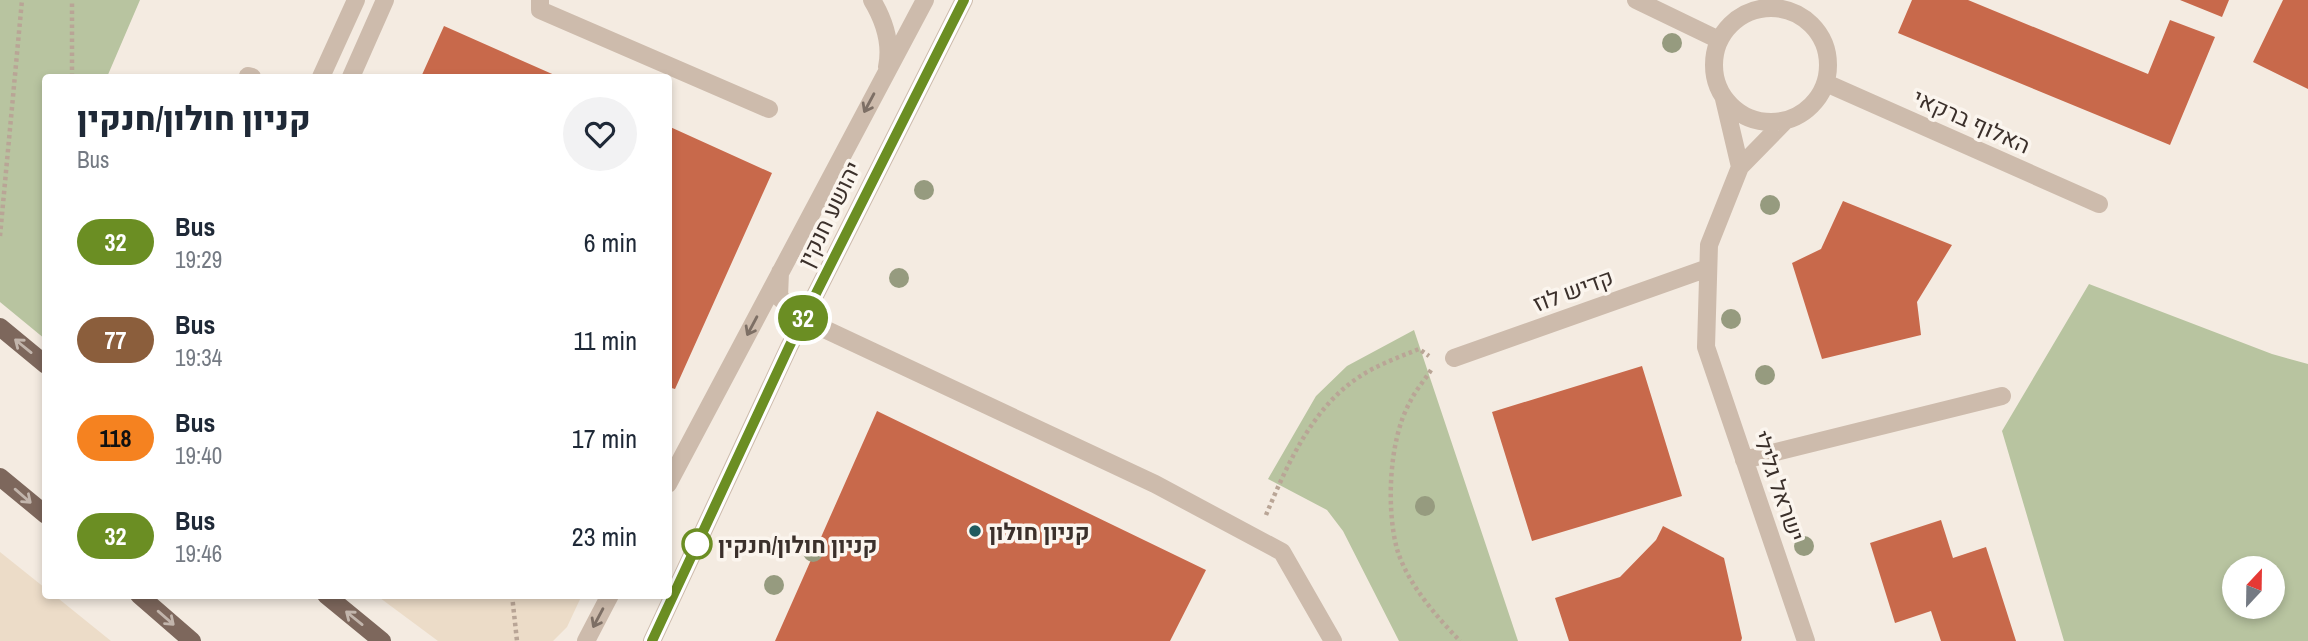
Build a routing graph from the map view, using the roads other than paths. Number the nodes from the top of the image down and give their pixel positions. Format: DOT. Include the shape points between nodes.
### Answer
graph roads {
  1 [pos="356,0"];
  2 [pos="384,0"];
  3 [pos="540,0"];
  4 [pos="872,0"];
  5 [pos="925,0"];
  6 [pos="964,0"];
  7 [pos="1636,0"];
  8 [pos="1798,7"];
  9 [pos="1719,40"];
  10 [pos="886,72"];
  11 [pos="322,74"];
  12 [pos="352,74"];
  13 [pos="1826,83"];
  14 [pos="1724,97"];
  15 [pos="769,109"];
  16 [pos="1786,120"];
  17 [pos="1740,167"];
  18 [pos="2099,204"];
  19 [pos="1708,268"];
  20 [pos="780,272"];
  21 [pos="819,289"];
  22 [pos="803,319"];
  23 [pos="0,327"];
  24 [pos="836,335"];
  25 [pos="789,347"];
  26 [pos="1454,358"];
  27 [pos="42,362"];
  28 [pos="2002,396"];
  29 [pos="1744,460"];
  30 [pos="672,476"];
  31 [pos="0,477"];
  32 [pos="42,513"];
  33 [pos="672,598"];
  34 [pos="144,599"];
  35 [pos="331,599"];
  36 [pos="608,599"];
  37 [pos="672,599"];
  38 [pos="380,639"];
  39 [pos="192,641"];
  40 [pos="586,641"];
  41 [pos="652,641"];
  42 [pos="1333,641"];
  43 [pos="1807,641"];
  1 -- 11 [label="street"];
  2 -- 12 [label="street"];
  3 -- 15 [label="street" via="540,10"];
  4 -- 10 [label="street" via="886,33"];
  5 -- 10 [label="street, יהושע חנקין"];
  6 -- 21 [label="street, יהושע חנקין"];
  7 -- 9 [label="street"];
  8 -- 9 [label="street" via="1756,10 1738,18"];
  8 -- 13 [label="street" via="1824,44 1829,64"];
  9 -- 14 [label="street" via="1714,59"];
  10 -- 20 [label="street, יהושע חנקין, one-way"];
  13 -- 16 [label="street" via="1804,111"];
  13 -- 18 [label="street, האלוף ברקאי"];
  14 -- 16 [label="street" via="1747,117 1766,122"];
  14 -- 17 [label="street"];
  16 -- 17 [label="street"];
  17 -- 19 [label="street" via="1709,245"];
  19 -- 26 [label="street, קדיש לוז"];
  19 -- 29 [label="street, ישראל גלילי" via="1706,347"];
  20 -- 22 [label="street" via="779,297"];
  20 -- 30 [label="street, יהושע חנקין, one-way"];
  21 -- 22 [label="street, יהושע חנקין"];
  21 -- 24 [label="street" via="823,312"];
  22 -- 24 [label="street"];
  22 -- 25 [label="street, יהושע חנקין"];
  27 -- 23 [label="main road, one-way"];
  24 -- 25 [label="street" via="812,337"];
  24 -- 42 [label="street" via="1155,484 1282,552"];
  25 -- 33 [label="street, יהושע חנקין"];
  28 -- 29 [label="street"];
  29 -- 43 [label="street, ישראל גלילי"];
  31 -- 32 [label="main road, one-way"];
  34 -- 39 [label="main road, one-way"];
  38 -- 35 [label="main road, one-way"];
  36 -- 40 [label="street, one-way"];
  37 -- 41 [label="street, יהושע חנקין"];
}
